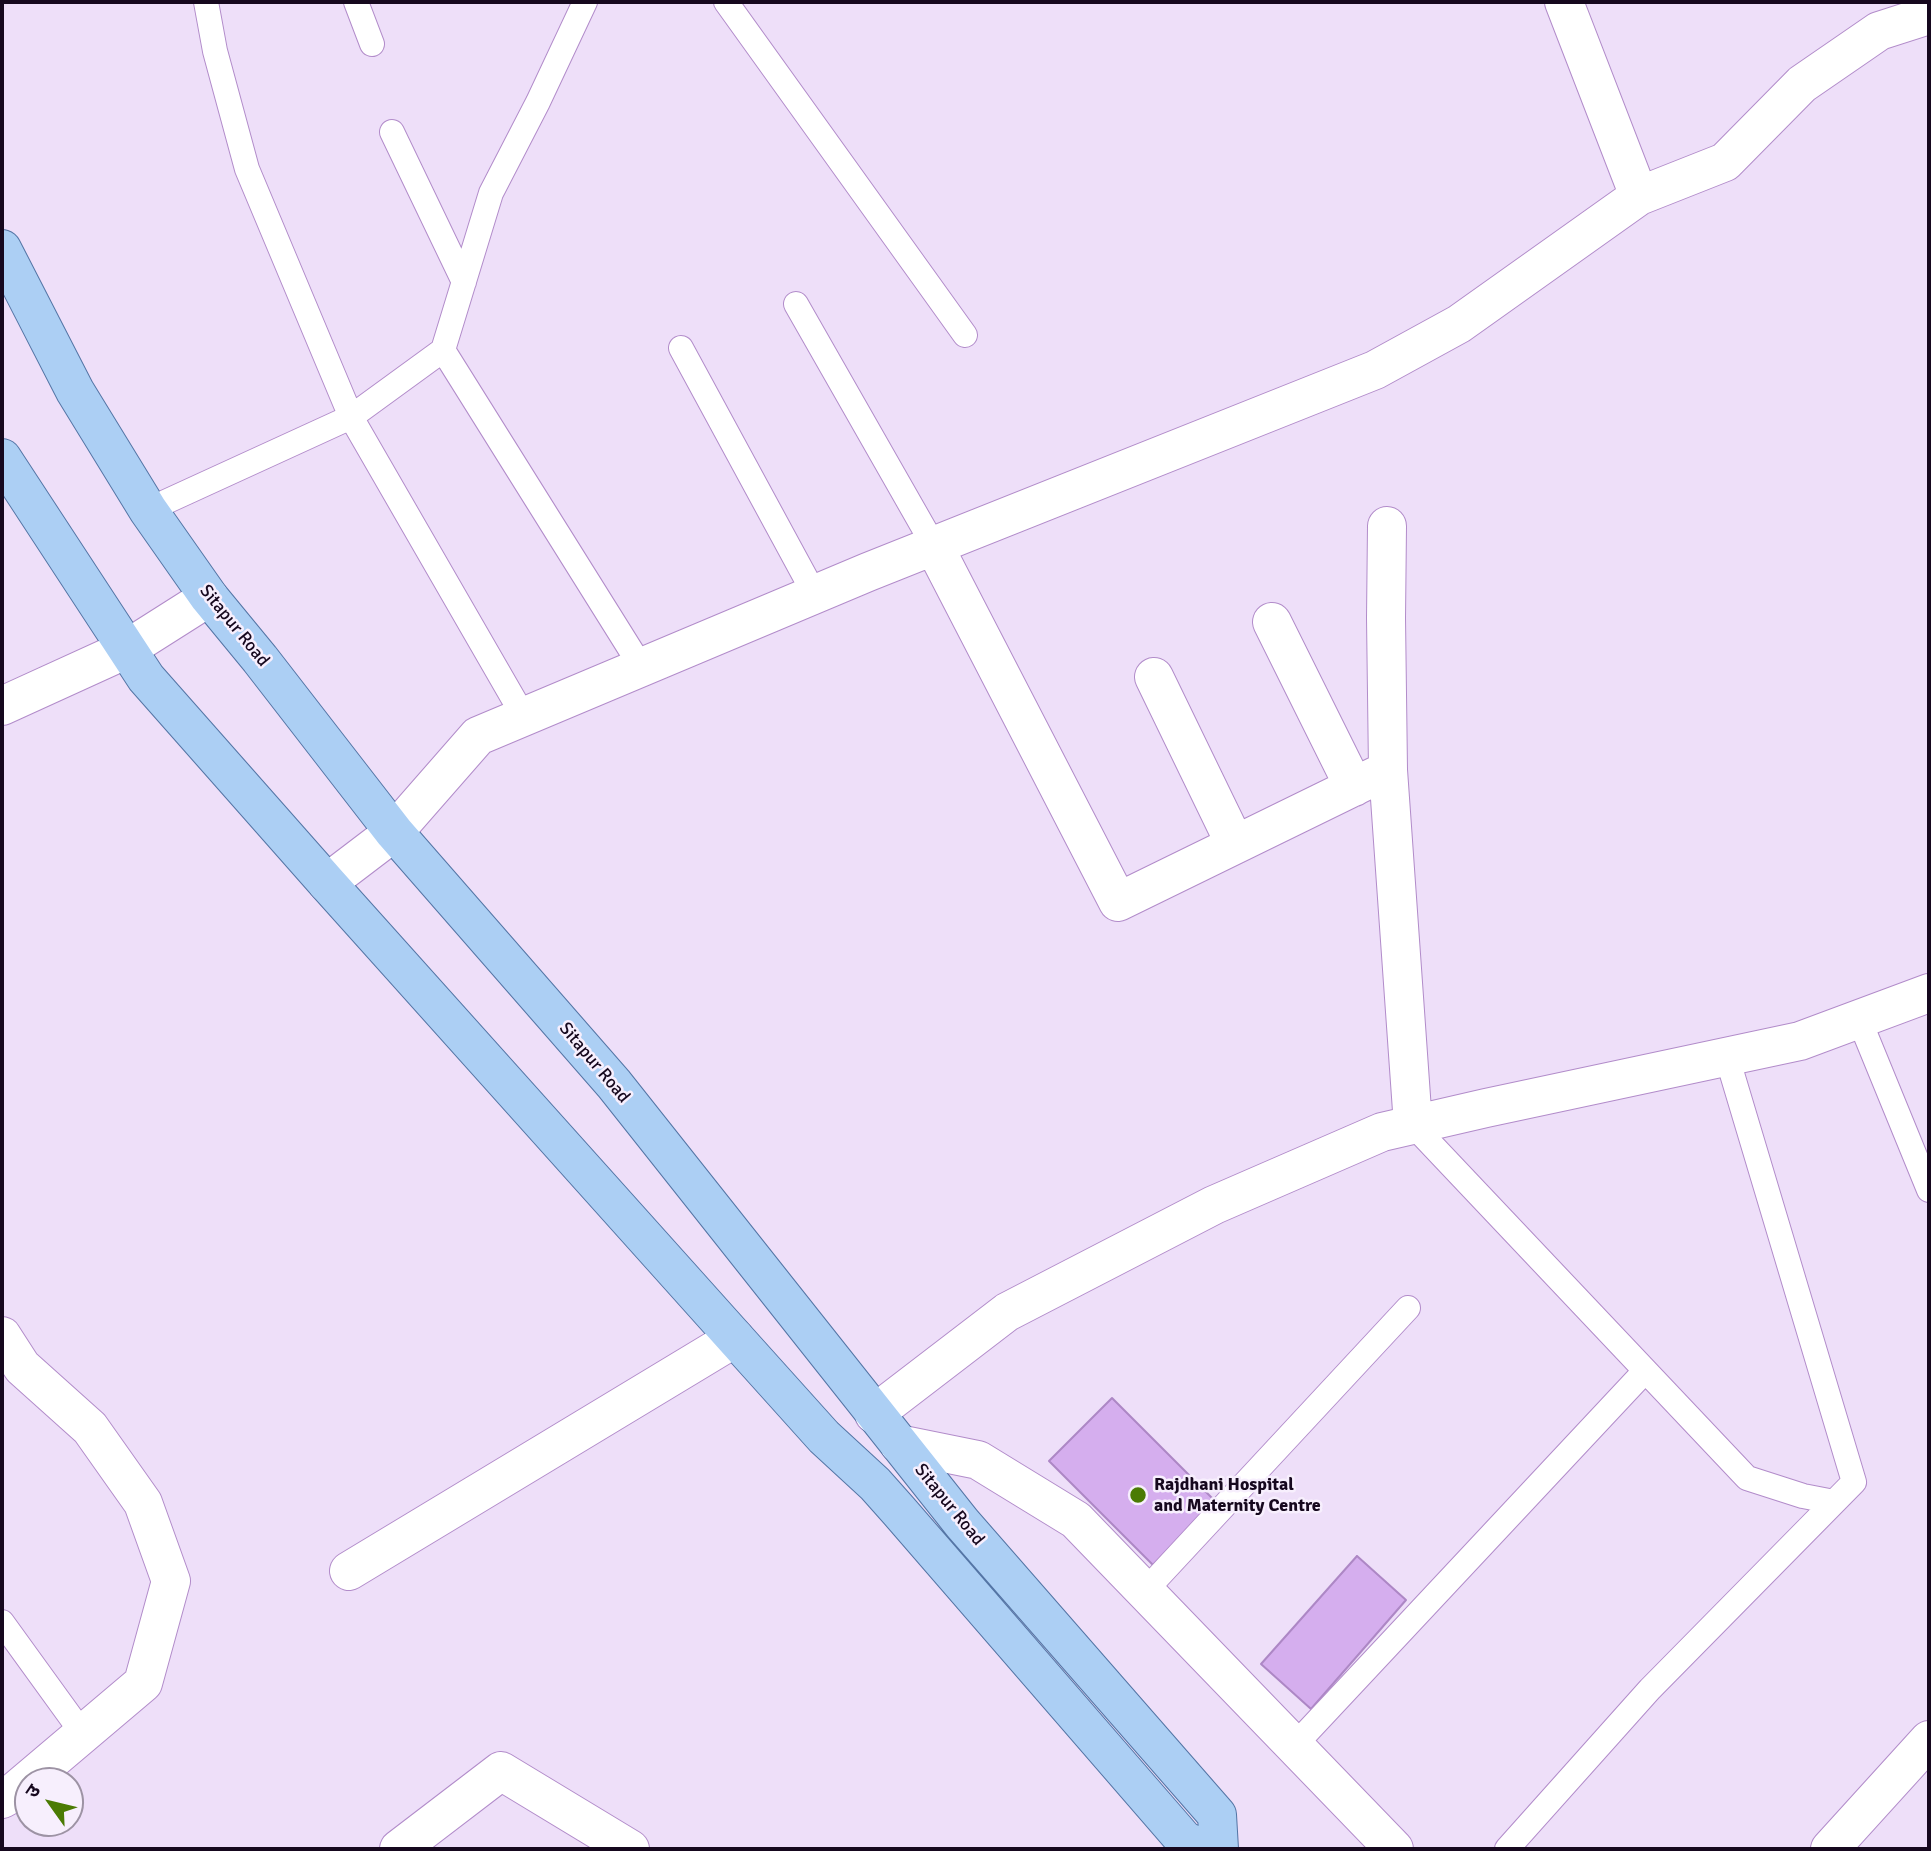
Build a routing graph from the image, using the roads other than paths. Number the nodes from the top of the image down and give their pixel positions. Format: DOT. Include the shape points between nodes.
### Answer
graph roads {
  1 [pos="206,2"];
  2 [pos="356,2"];
  3 [pos="584,2"];
  4 [pos="726,2"];
  5 [pos="1564,2"];
  6 [pos="1929,15"];
  7 [pos="372,44"];
  8 [pos="391,132"];
  9 [pos="1639,196"];
  10 [pos="2,249"];
  11 [pos="464,282"];
  12 [pos="796,304"];
  13 [pos="965,335"];
  14 [pos="681,348"];
  15 [pos="443,350"];
  16 [pos="351,417"];
  17 [pos="2,458"];
  18 [pos="148,510"];
  19 [pos="1387,526"];
  20 [pos="934,546"];
  21 [pos="814,595"];
  22 [pos="209,597"];
  23 [pos="1272,622"];
  24 [pos="127,649"];
  25 [pos="642,668"];
  26 [pos="1154,677"];
  27 [pos="2,706"];
  28 [pos="524,717"];
  29 [pos="1388,770"];
  30 [pos="1354,787"];
  31 [pos="394,832"];
  32 [pos="1235,844"];
  33 [pos="327,883"];
  34 [pos="1929,993"];
  35 [pos="1859,1019"];
  36 [pos="1727,1057"];
  37 [pos="1413,1125"];
  38 [pos="1929,1190"];
  39 [pos="1408,1308"];
  40 [pos="2,1336"];
  41 [pos="735,1338"];
  42 [pos="1646,1371"];
  43 [pos="874,1414"];
  44 [pos="899,1444"];
  45 [pos="1834,1502"];
  46 [pos="349,1571"];
  47 [pos="1145,1591"];
  48 [pos="2,1622"];
  49 [pos="83,1734"];
  50 [pos="1929,1740"];
  51 [pos="1294,1746"];
  52 [pos="2,1799"];
  53 [pos="399,1849"];
  54 [pos="630,1849"];
  55 [pos="1205,1849"];
  56 [pos="1219,1849"];
  57 [pos="1394,1849"];
  58 [pos="1507,1849"];
  59 [pos="1830,1849"];
  1 -- 16 [label="lane" via="247,169"];
  2 -- 7 [label="lane"];
  3 -- 11 [label="lane" via="491,193"];
  4 -- 13 [label="lane"];
  5 -- 9 [label="street"];
  6 -- 9 [label="street" via="1879,32 1802,84 1725,162"];
  8 -- 11 [label="lane"];
  9 -- 20 [label="street" via="1459,324 1375,370"];
  10 -- 18 [label="main road, Sitapur Road" via="75,391"];
  11 -- 15 [label="lane"];
  12 -- 20 [label="lane"];
  14 -- 21 [label="lane"];
  15 -- 16 [label="lane"];
  15 -- 25 [label="lane"];
  16 -- 18 [label="lane"];
  16 -- 28 [label="lane"];
  17 -- 24 [label="main road"];
  18 -- 22 [label="main road, Sitapur Road"];
  19 -- 29 [label="street"];
  20 -- 21 [label="street"];
  20 -- 32 [label="street" via="1118,902"];
  21 -- 25 [label="street"];
  22 -- 24 [label="street"];
  22 -- 31 [label="main road, Sitapur Road"];
  23 -- 30 [label="street"];
  24 -- 27 [label="street"];
  24 -- 33 [label="main road" via="146,678"];
  25 -- 28 [label="street"];
  26 -- 32 [label="street"];
  28 -- 31 [label="street" via="478,736"];
  29 -- 30 [label="street"];
  29 -- 37 [label="street"];
  30 -- 32 [label="street"];
  31 -- 33 [label="street"];
  31 -- 43 [label="main road, Sitapur Road" via="614,1084"];
  33 -- 41 [label="main road"];
  34 -- 35 [label="street"];
  35 -- 36 [label="street" via="1800,1041"];
  35 -- 38 [label="lane"];
  36 -- 37 [label="street"];
  36 -- 45 [label="lane" via="1854,1482"];
  37 -- 42 [label="lane"];
  37 -- 43 [label="street" via="1382,1132 1214,1205 1007,1312"];
  39 -- 47 [label="lane"];
  40 -- 49 [label="street" via="22,1367 90,1428 143,1503 171,1581 143,1683"];
  41 -- 46 [label="street"];
  41 -- 55 [label="main road" via="824,1437 875,1484 1185,1842"];
  42 -- 45 [label="lane" via="1746,1478"];
  42 -- 51 [label="lane"];
  43 -- 44 [label="main road, Sitapur Road"];
  44 -- 47 [label="street" via="978,1460 1076,1520"];
  44 -- 56 [label="main road, Sitapur Road" via="962,1523 1217,1815"];
  45 -- 58 [label="lane" via="1650,1689"];
  47 -- 51 [label="street"];
  48 -- 49 [label="lane"];
  49 -- 52 [label="street"];
  50 -- 59 [label="street"];
  51 -- 57 [label="street"];
  53 -- 54 [label="street" via="501,1771"];
}
